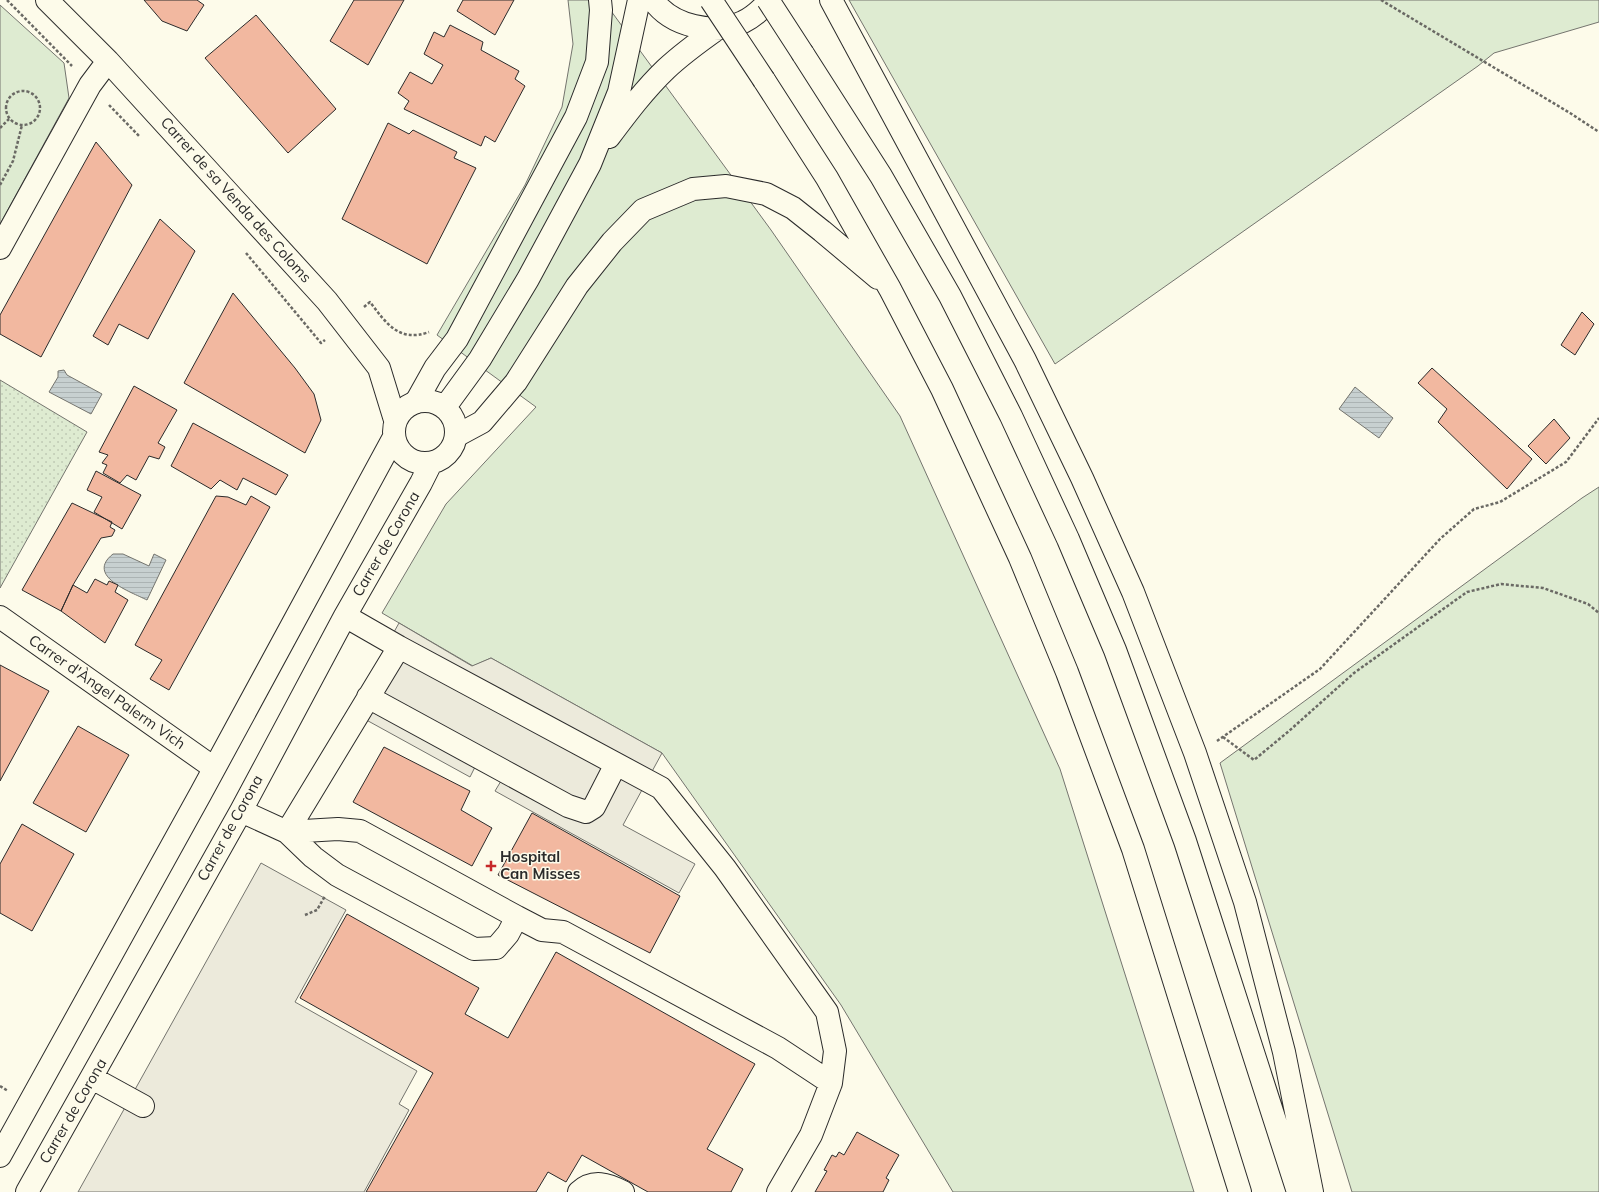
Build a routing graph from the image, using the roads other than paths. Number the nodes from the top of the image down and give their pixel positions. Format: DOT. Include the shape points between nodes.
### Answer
graph roads {
  1 [pos="47,0"];
  2 [pos="600,0"];
  3 [pos="638,0"];
  4 [pos="653,0"];
  5 [pos="711,0"];
  6 [pos="769,0"];
  7 [pos="831,0"];
  8 [pos="717,29"];
  9 [pos="108,61"];
  10 [pos="590,164"];
  11 [pos="0,248"];
  12 [pos="890,289"];
  13 [pos="416,402"];
  14 [pos="444,407"];
  15 [pos="395,429"];
  16 [pos="456,436"];
  17 [pos="431,463"];
  18 [pos="0,616"];
  19 [pos="345,616"];
  20 [pos="399,647"];
  21 [pos="368,697"];
  22 [pos="616,764"];
  23 [pos="214,768"];
  24 [pos="241,811"];
  25 [pos="287,832"];
  26 [pos="517,917"];
  27 [pos="92,1078"];
  28 [pos="831,1083"];
  29 [pos="143,1106"];
  30 [pos="0,1156"];
  31 [pos="27,1192"];
  32 [pos="579,1192"];
  33 [pos="623,1192"];
  34 [pos="778,1192"];
  35 [pos="1240,1192"];
  36 [pos="1298,1192"];
  37 [pos="1312,1192"];
  1 -- 9 [label="main road, Carrer de sa Venda des Coloms"];
  2 -- 13 [label="main road" via="597,62 576,117 457,339 435,368"];
  3 -- 10 [label="main road" via="619,92"];
  4 -- 8 [label="main road" via="659,8 682,23"];
  5 -- 12 [label="main road, bridge" via="827,178"];
  6 -- 8 [label="main road" via="762,10 743,22"];
  6 -- 36 [label="main road, bridge" via="881,176 950,296 1011,416 1068,539 1115,650 1185,841"];
  7 -- 37 [label="main road" via="1025,360 1133,592 1195,753 1245,902 1284,1052"];
  8 -- 10 [label="main road" via="666,69 635,103"];
  9 -- 11 [label="main road" via="90,85"];
  9 -- 15 [label="main road, Carrer de sa Venda des Coloms" via="345,322 379,368"];
  10 -- 14 [label="main road" via="528,279 480,359"];
  12 -- 16 [label="main road" via="793,208 766,194 726,186 693,189 643,210 612,242 577,286 516,382 482,422"];
  12 -- 35 [label="main road" via="942,389 981,472 1068,672 1134,849"];
  13 -- 14 [label="main road" via="426,400"];
  13 -- 15 [label="main road" via="400,412"];
  14 -- 16 [label="main road" via="452,415 456,425"];
  15 -- 17 [label="main road" via="397,447 403,455 421,463"];
  15 -- 23 [label="main road"];
  16 -- 17 [label="main road" via="448,453"];
  17 -- 19 [label="main road, Carrer de Corona"];
  18 -- 23 [label="main road, Carrer d'Àngel Palerm Vich"];
  19 -- 20 [label="main road"];
  19 -- 24 [label="main road, Carrer de Corona"];
  20 -- 21 [label="main road"];
  20 -- 22 [label="main road"];
  21 -- 22 [label="main road" via="568,806 586,812 594,807"];
  21 -- 25 [label="main road"];
  22 -- 28 [label="main road" via="661,788 725,868 827,1012 835,1052"];
  23 -- 30 [label="main road"];
  24 -- 25 [label="main road"];
  24 -- 27 [label="main road, Carrer de Corona"];
  25 -- 26 [label="main road" via="338,829 360,831"];
  25 -- 26 [label="main road" via="313,857 337,875 474,948 496,948 508,934"];
  26 -- 28 [label="main road" via="542,930 563,932 778,1048"];
  27 -- 29 [label="main road"];
  27 -- 31 [label="main road, Carrer de Corona"];
  28 -- 34 [label="main road" via="811,1135"];
  32 -- 33 [label="main road" via="590,1184 610,1185"];
}
